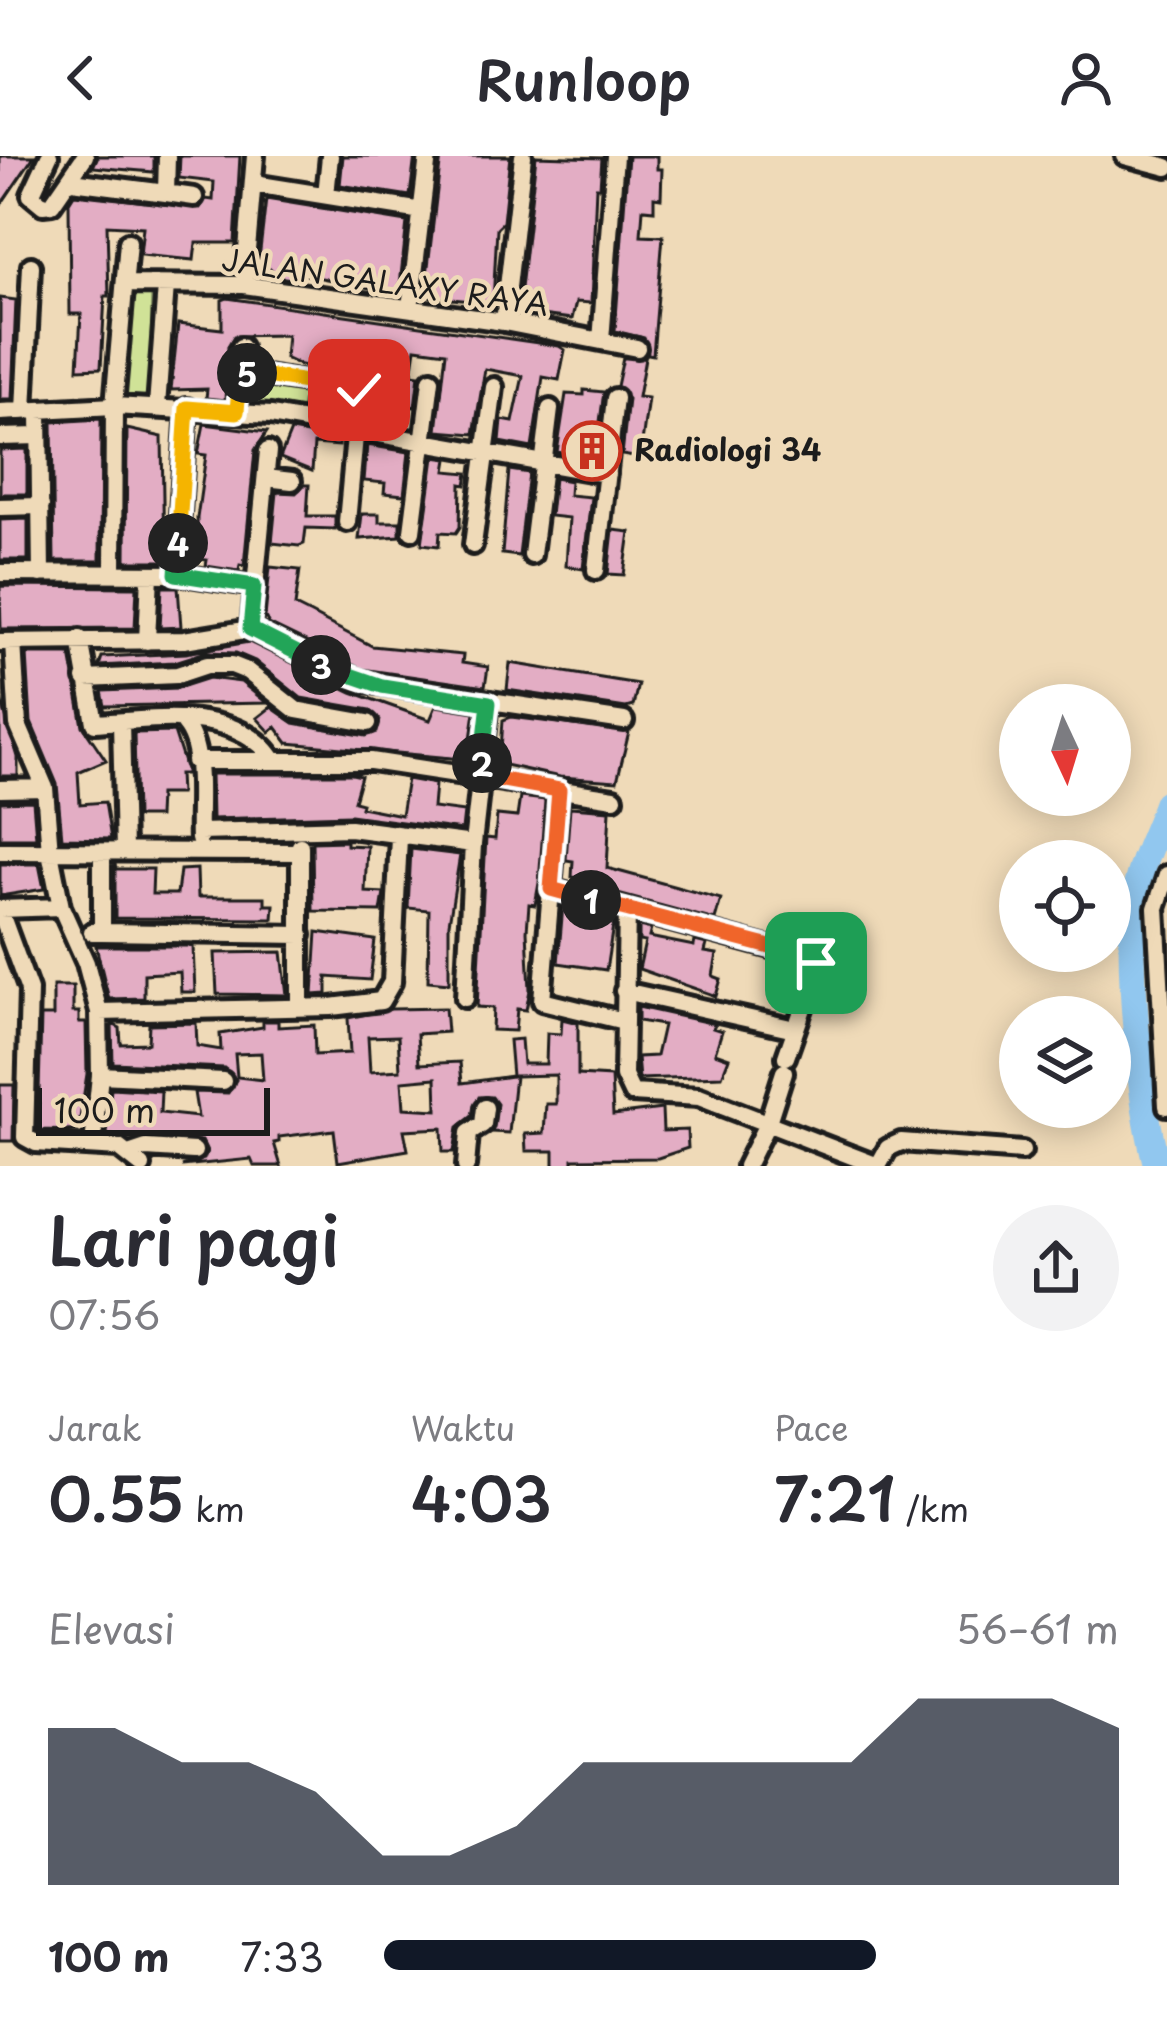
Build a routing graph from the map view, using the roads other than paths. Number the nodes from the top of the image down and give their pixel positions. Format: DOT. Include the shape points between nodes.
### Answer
graph roads {
  1 [pos="49,156"];
  2 [pos="85,156"];
  3 [pos="167,156"];
  4 [pos="256,156"];
  5 [pos="330,156"];
  6 [pos="428,156"];
  7 [pos="523,156"];
  8 [pos="615,156"];
  9 [pos="1125,156"];
  10 [pos="1167,166"];
  11 [pos="72,181"];
  12 [pos="254,184"];
  13 [pos="166,193"];
  14 [pos="326,195"];
  15 [pos="194,197"];
  16 [pos="422,211"];
  17 [pos="128,242"];
  18 [pos="31,266"];
  19 [pos="125,284"];
  20 [pos="244,285"];
  21 [pos="166,286"];
  22 [pos="410,308"];
  23 [pos="505,322"];
  24 [pos="601,341"];
  25 [pos="242,347"];
  26 [pos="637,348"];
  27 [pos="362,361"];
  28 [pos="240,372"];
  29 [pos="431,380"];
  30 [pos="494,387"];
  31 [pos="359,390"];
  32 [pos="616,398"];
  33 [pos="114,406"];
  34 [pos="157,406"];
  35 [pos="187,408"];
  36 [pos="550,409"];
  37 [pos="31,411"];
  38 [pos="0,412"];
  39 [pos="237,412"];
  40 [pos="356,430"];
  41 [pos="0,436"];
  42 [pos="39,436"];
  43 [pos="422,440"];
  44 [pos="268,451"];
  45 [pos="486,452"];
  46 [pos="542,462"];
  47 [pos="607,474"];
  48 [pos="266,478"];
  49 [pos="292,481"];
  50 [pos="40,506"];
  51 [pos="0,507"];
  52 [pos="347,522"];
  53 [pos="412,530"];
  54 [pos="473,545"];
  55 [pos="532,555"];
  56 [pos="596,570"];
  57 [pos="0,573"];
  58 [pos="113,573"];
  59 [pos="41,574"];
  60 [pos="150,574"];
  61 [pos="176,574"];
  62 [pos="254,586"];
  63 [pos="250,629"];
  64 [pos="80,639"];
  65 [pos="147,640"];
  66 [pos="7,651"];
  67 [pos="85,679"];
  68 [pos="489,703"];
  69 [pos="624,721"];
  70 [pos="122,722"];
  71 [pos="95,723"];
  72 [pos="368,723"];
  73 [pos="184,724"];
  74 [pos="9,725"];
  75 [pos="273,759"];
  76 [pos="196,761"];
  77 [pos="120,765"];
  78 [pos="481,776"];
  79 [pos="45,788"];
  80 [pos="0,789"];
  81 [pos="559,790"];
  82 [pos="614,799"];
  83 [pos="199,832"];
  84 [pos="299,832"];
  85 [pos="399,837"];
  86 [pos="473,844"];
  87 [pos="0,851"];
  88 [pos="124,851"];
  89 [pos="200,852"];
  90 [pos="300,852"];
  91 [pos="50,853"];
  92 [pos="102,853"];
  93 [pos="1167,875"];
  94 [pos="551,889"];
  95 [pos="61,907"];
  96 [pos="0,910"];
  97 [pos="627,910"];
  98 [pos="74,932"];
  99 [pos="102,932"];
  100 [pos="302,935"];
  101 [pos="623,991"];
  102 [pos="465,998"];
  103 [pos="300,1007"];
  104 [pos="98,1012"];
  105 [pos="624,1021"];
  106 [pos="795,1029"];
  107 [pos="100,1076"];
  108 [pos="223,1082"];
  109 [pos="1167,1106"];
  110 [pos="485,1108"];
  111 [pos="768,1122"];
  112 [pos="93,1145"];
  113 [pos="1022,1150"];
  114 [pos="194,1151"];
  115 [pos="984,1157"];
  116 [pos="136,1160"];
  117 [pos="466,1166"];
  118 [pos="746,1166"];
  119 [pos="878,1166"];
  1 -- 11 [label="street" via="32,200 52,203"];
  2 -- 11 [label="street"];
  3 -- 13 [label="street"];
  4 -- 12 [label="street"];
  5 -- 14 [label="street"];
  6 -- 16 [label="street"];
  7 -- 23 [label="street"];
  8 -- 24 [label="street"];
  9 -- 10 [label="street"];
  11 -- 13 [label="street"];
  12 -- 14 [label="street"];
  12 -- 20 [label="street"];
  13 -- 15 [label="street"];
  14 -- 16 [label="street"];
  16 -- 22 [label="street"];
  17 -- 19 [label="street"];
  18 -- 37 [label="street"];
  19 -- 21 [label="street, JALAN GALAXY RAYA"];
  19 -- 33 [label="street"];
  20 -- 21 [label="street, JALAN GALAXY RAYA"];
  20 -- 22 [label="street, JALAN GALAXY RAYA"];
  21 -- 34 [label="street"];
  22 -- 23 [label="street, JALAN GALAXY RAYA"];
  23 -- 24 [label="street, JALAN GALAXY RAYA"];
  24 -- 26 [label="street, JALAN GALAXY RAYA"];
  25 -- 28 [label="street"];
  27 -- 31 [label="street"];
  28 -- 31 [label="street"];
  28 -- 39 [label="street"];
  29 -- 43 [label="street"];
  30 -- 45 [label="street"];
  31 -- 40 [label="street"];
  32 -- 47 [label="street"];
  33 -- 34 [label="street"];
  33 -- 37 [label="street"];
  33 -- 58 [label="street"];
  34 -- 35 [label="street"];
  35 -- 39 [label="street"];
  35 -- 61 [label="street"];
  36 -- 46 [label="street"];
  37 -- 38 [label="street"];
  37 -- 42 [label="street"];
  39 -- 40 [label="street"];
  40 -- 43 [label="street"];
  40 -- 52 [label="street"];
  41 -- 42 [label="street"];
  42 -- 50 [label="street"];
  43 -- 45 [label="street"];
  43 -- 53 [label="street"];
  44 -- 48 [label="street"];
  45 -- 46 [label="street"];
  45 -- 54 [label="street"];
  46 -- 47 [label="street"];
  46 -- 55 [label="street"];
  47 -- 56 [label="street"];
  48 -- 49 [label="street"];
  48 -- 62 [label="street"];
  50 -- 51 [label="street"];
  50 -- 59 [label="street"];
  57 -- 59 [label="street"];
  58 -- 59 [label="street"];
  58 -- 60 [label="street"];
  60 -- 61 [label="street"];
  60 -- 65 [label="street"];
  61 -- 62 [label="street"];
  62 -- 63 [label="street"];
  63 -- 65 [label="street"];
  63 -- 68 [label="street" via="358,681"];
  64 -- 65 [label="street"];
  64 -- 66 [label="street"];
  64 -- 67 [label="street"];
  66 -- 74 [label="street"];
  67 -- 71 [label="street"];
  67 -- 72 [label="street" via="232,665 296,710"];
  68 -- 69 [label="street"];
  68 -- 78 [label="street"];
  70 -- 71 [label="street"];
  70 -- 73 [label="street"];
  70 -- 77 [label="street"];
  71 -- 77 [label="street"];
  73 -- 75 [label="street" via="248,733"];
  73 -- 76 [label="street"];
  74 -- 79 [label="street"];
  75 -- 76 [label="street"];
  75 -- 78 [label="street" via="370,760"];
  76 -- 83 [label="street"];
  77 -- 88 [label="street"];
  78 -- 81 [label="street"];
  78 -- 86 [label="street"];
  79 -- 80 [label="street"];
  79 -- 91 [label="street"];
  81 -- 82 [label="street"];
  81 -- 94 [label="street"];
  83 -- 84 [label="street"];
  83 -- 89 [label="street"];
  84 -- 85 [label="street" via="350,828"];
  84 -- 90 [label="street"];
  85 -- 86 [label="street"];
  85 -- 103 [label="street" via="389,993 373,1004"];
  86 -- 102 [label="street"];
  87 -- 91 [label="street"];
  88 -- 89 [label="street"];
  88 -- 92 [label="street"];
  89 -- 90 [label="street"];
  90 -- 100 [label="street"];
  91 -- 92 [label="street"];
  91 -- 95 [label="street"];
  92 -- 99 [label="street"];
  93 -- 109 [label="street" via="1156,908"];
  94 -- 97 [label="street"];
  94 -- 105 [label="street" via="542,1001"];
  95 -- 96 [label="street"];
  95 -- 98 [label="street"];
  96 -- 112 [label="street" via="28,990 25,1137"];
  97 -- 101 [label="street"];
  97 -- 106 [label="street" via="808,957 816,971"];
  98 -- 99 [label="street"];
  98 -- 104 [label="street"];
  99 -- 100 [label="street"];
  100 -- 103 [label="street"];
  101 -- 105 [label="street"];
  101 -- 106 [label="street"];
  103 -- 104 [label="street"];
  104 -- 107 [label="street"];
  105 -- 111 [label="street" via="624,1076 632,1093 699,1097"];
  106 -- 111 [label="street"];
  107 -- 108 [label="street"];
  107 -- 112 [label="street"];
  110 -- 117 [label="street" via="483,1124 469,1133"];
  111 -- 118 [label="street"];
  111 -- 119 [label="street"];
  112 -- 116 [label="street"];
  113 -- 115 [label="street"];
  114 -- 116 [label="street" via="146,1148"];
  115 -- 119 [label="street" via="893,1144"];
}
